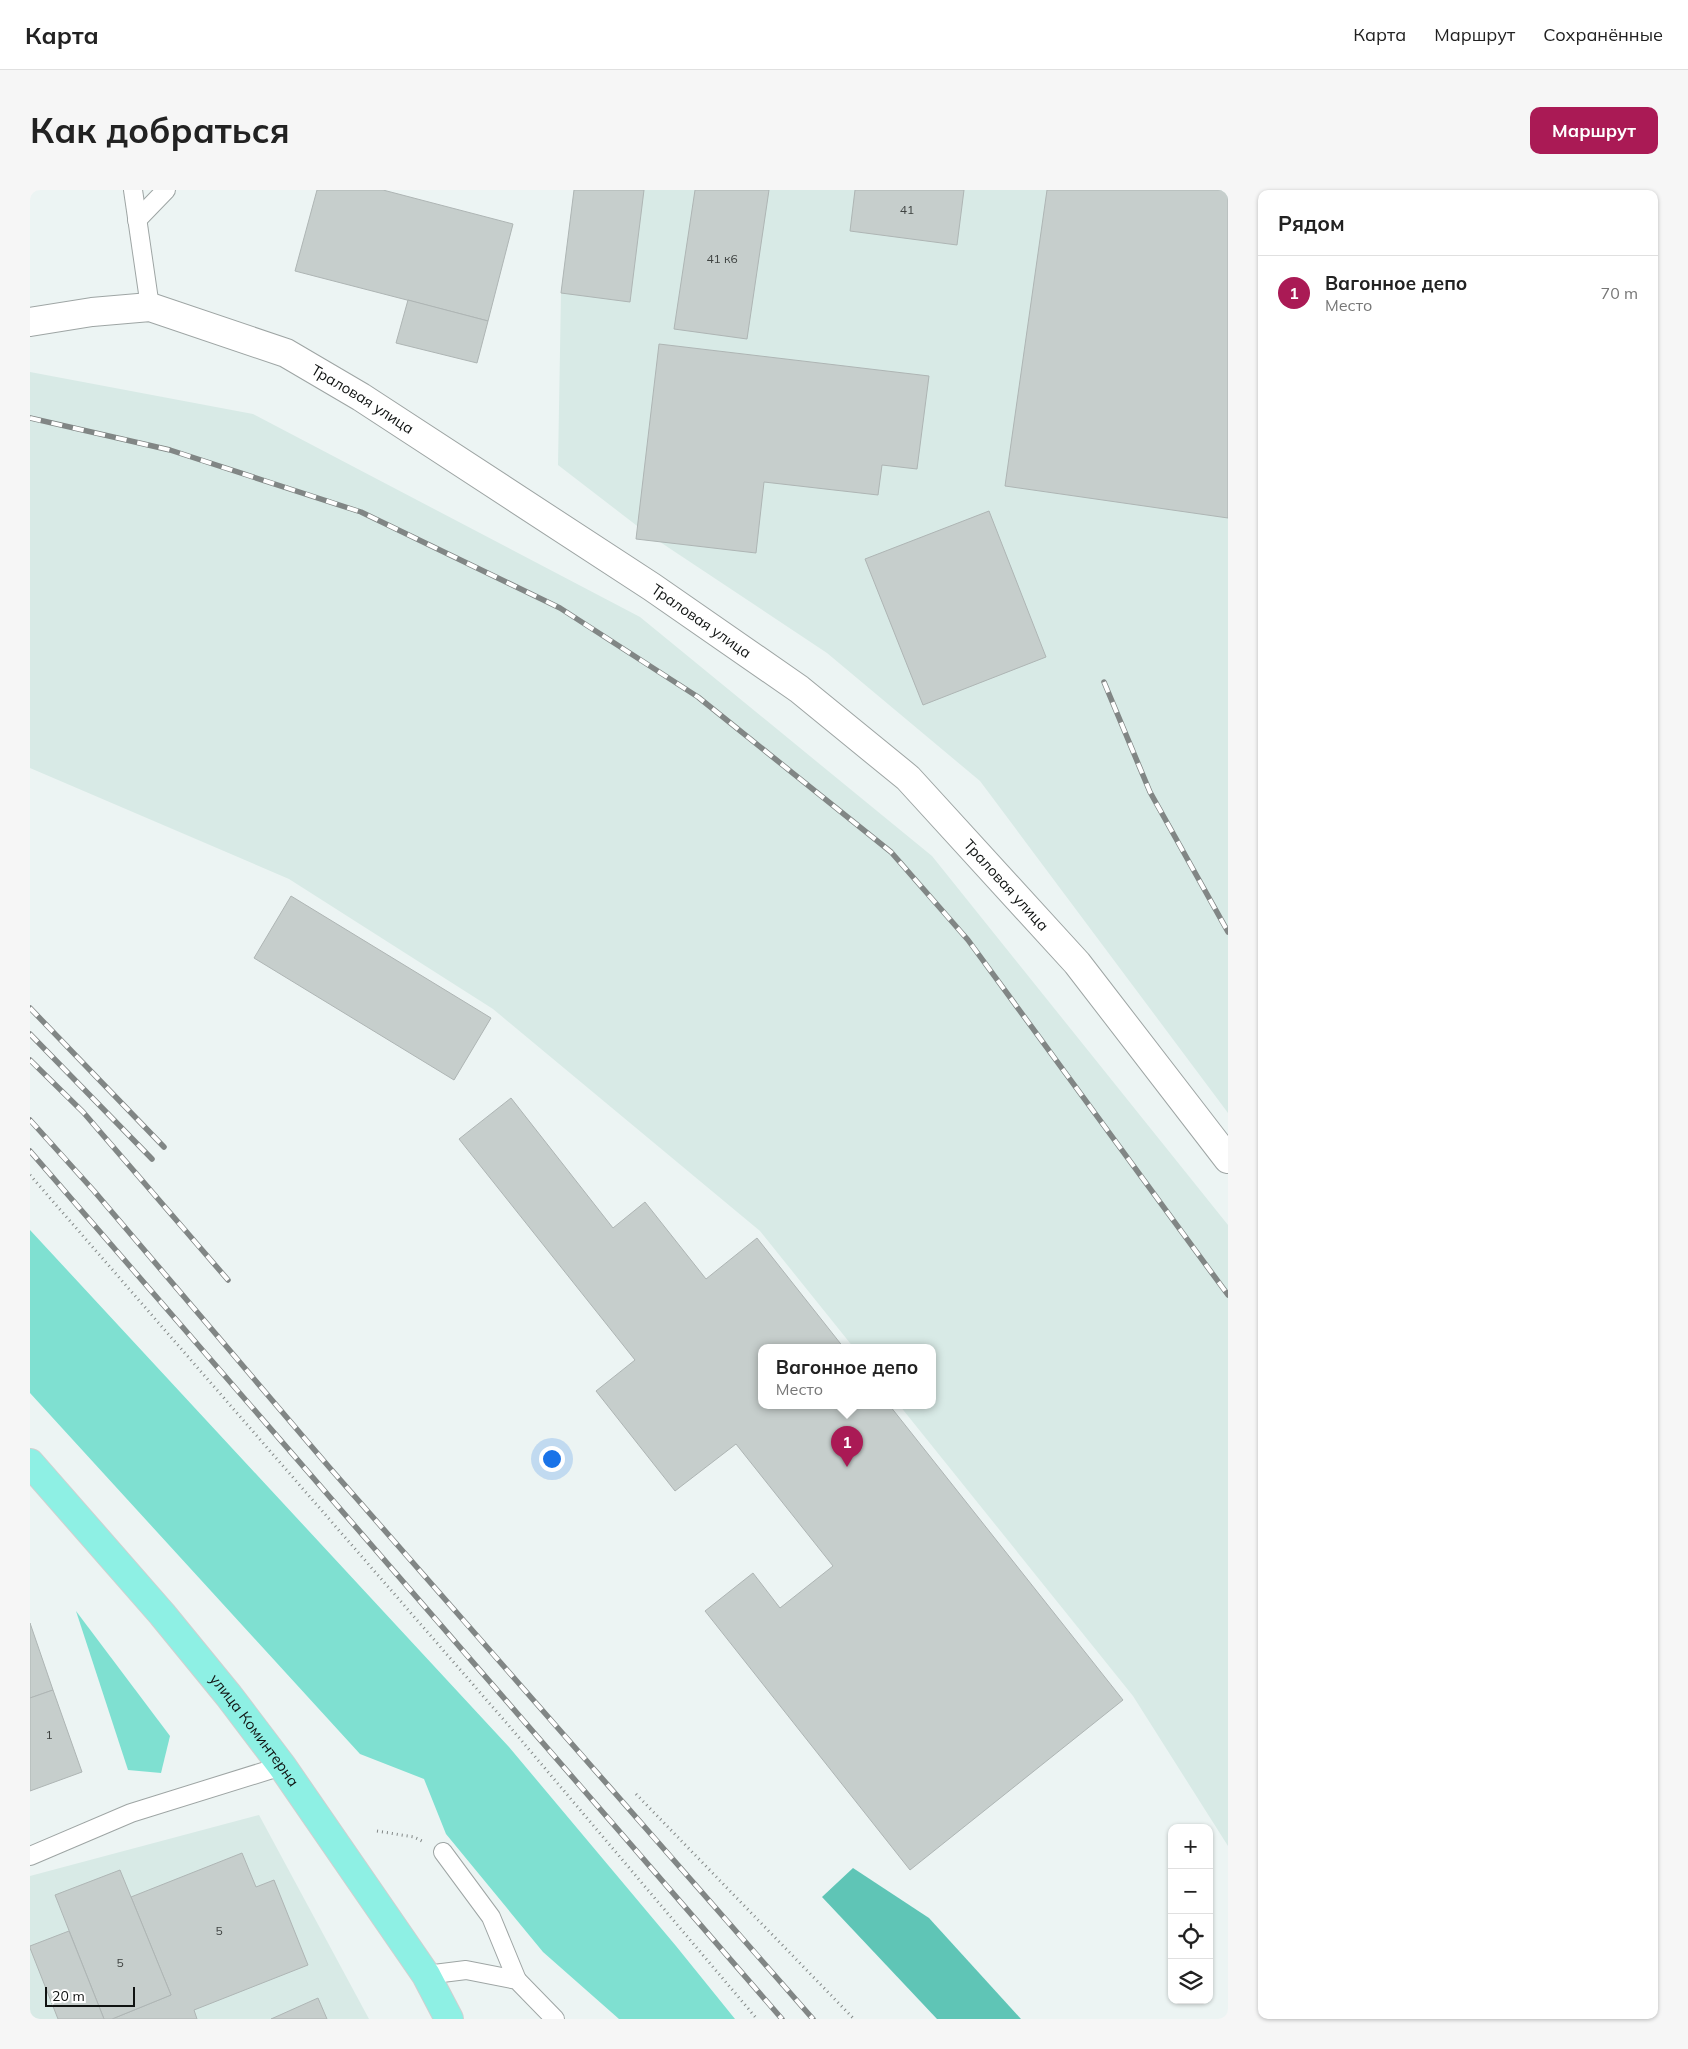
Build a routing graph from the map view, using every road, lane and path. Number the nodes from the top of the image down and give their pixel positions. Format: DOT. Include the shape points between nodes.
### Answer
graph roads {
  1 [pos="133,190"];
  2 [pos="166,190"];
  3 [pos="137,220"];
  4 [pos="150,307"];
  5 [pos="30,322"];
  6 [pos="1228,1159"];
  7 [pos="30,1175"];
  8 [pos="30,1463"];
  9 [pos="282,1766"];
  10 [pos="636,1794"];
  11 [pos="377,1831"];
  12 [pos="443,1852"];
  13 [pos="30,1856"];
  14 [pos="426,1976"];
  15 [pos="517,1980"];
  16 [pos="449,2019"];
  17 [pos="555,2019"];
  18 [pos="757,2019"];
  19 [pos="854,2019"];
  1 -- 3 [label="lane"];
  2 -- 3 [label="lane"];
  3 -- 4 [label="lane"];
  4 -- 5 [label="street, Траловая улица"];
  4 -- 6 [label="street, Траловая улица" via="286,353 361,397 652,587 799,688 908,778 1078,963"];
  7 -- 18 [label="path" via="503,1720"];
  8 -- 9 [label="main road, улица Коминтерна" via="168,1621"];
  9 -- 13 [label="lane" via="131,1813"];
  9 -- 14 [label="main road, улица Коминтерна"];
  10 -- 19 [label="path"];
  11 -- 12 [label="path" via="414,1837"];
  12 -- 15 [label="lane" via="490,1916"];
  14 -- 15 [label="lane" via="466,1970"];
  14 -- 16 [label="main road, улица Коминтерна"];
  15 -- 17 [label="lane"];
}
